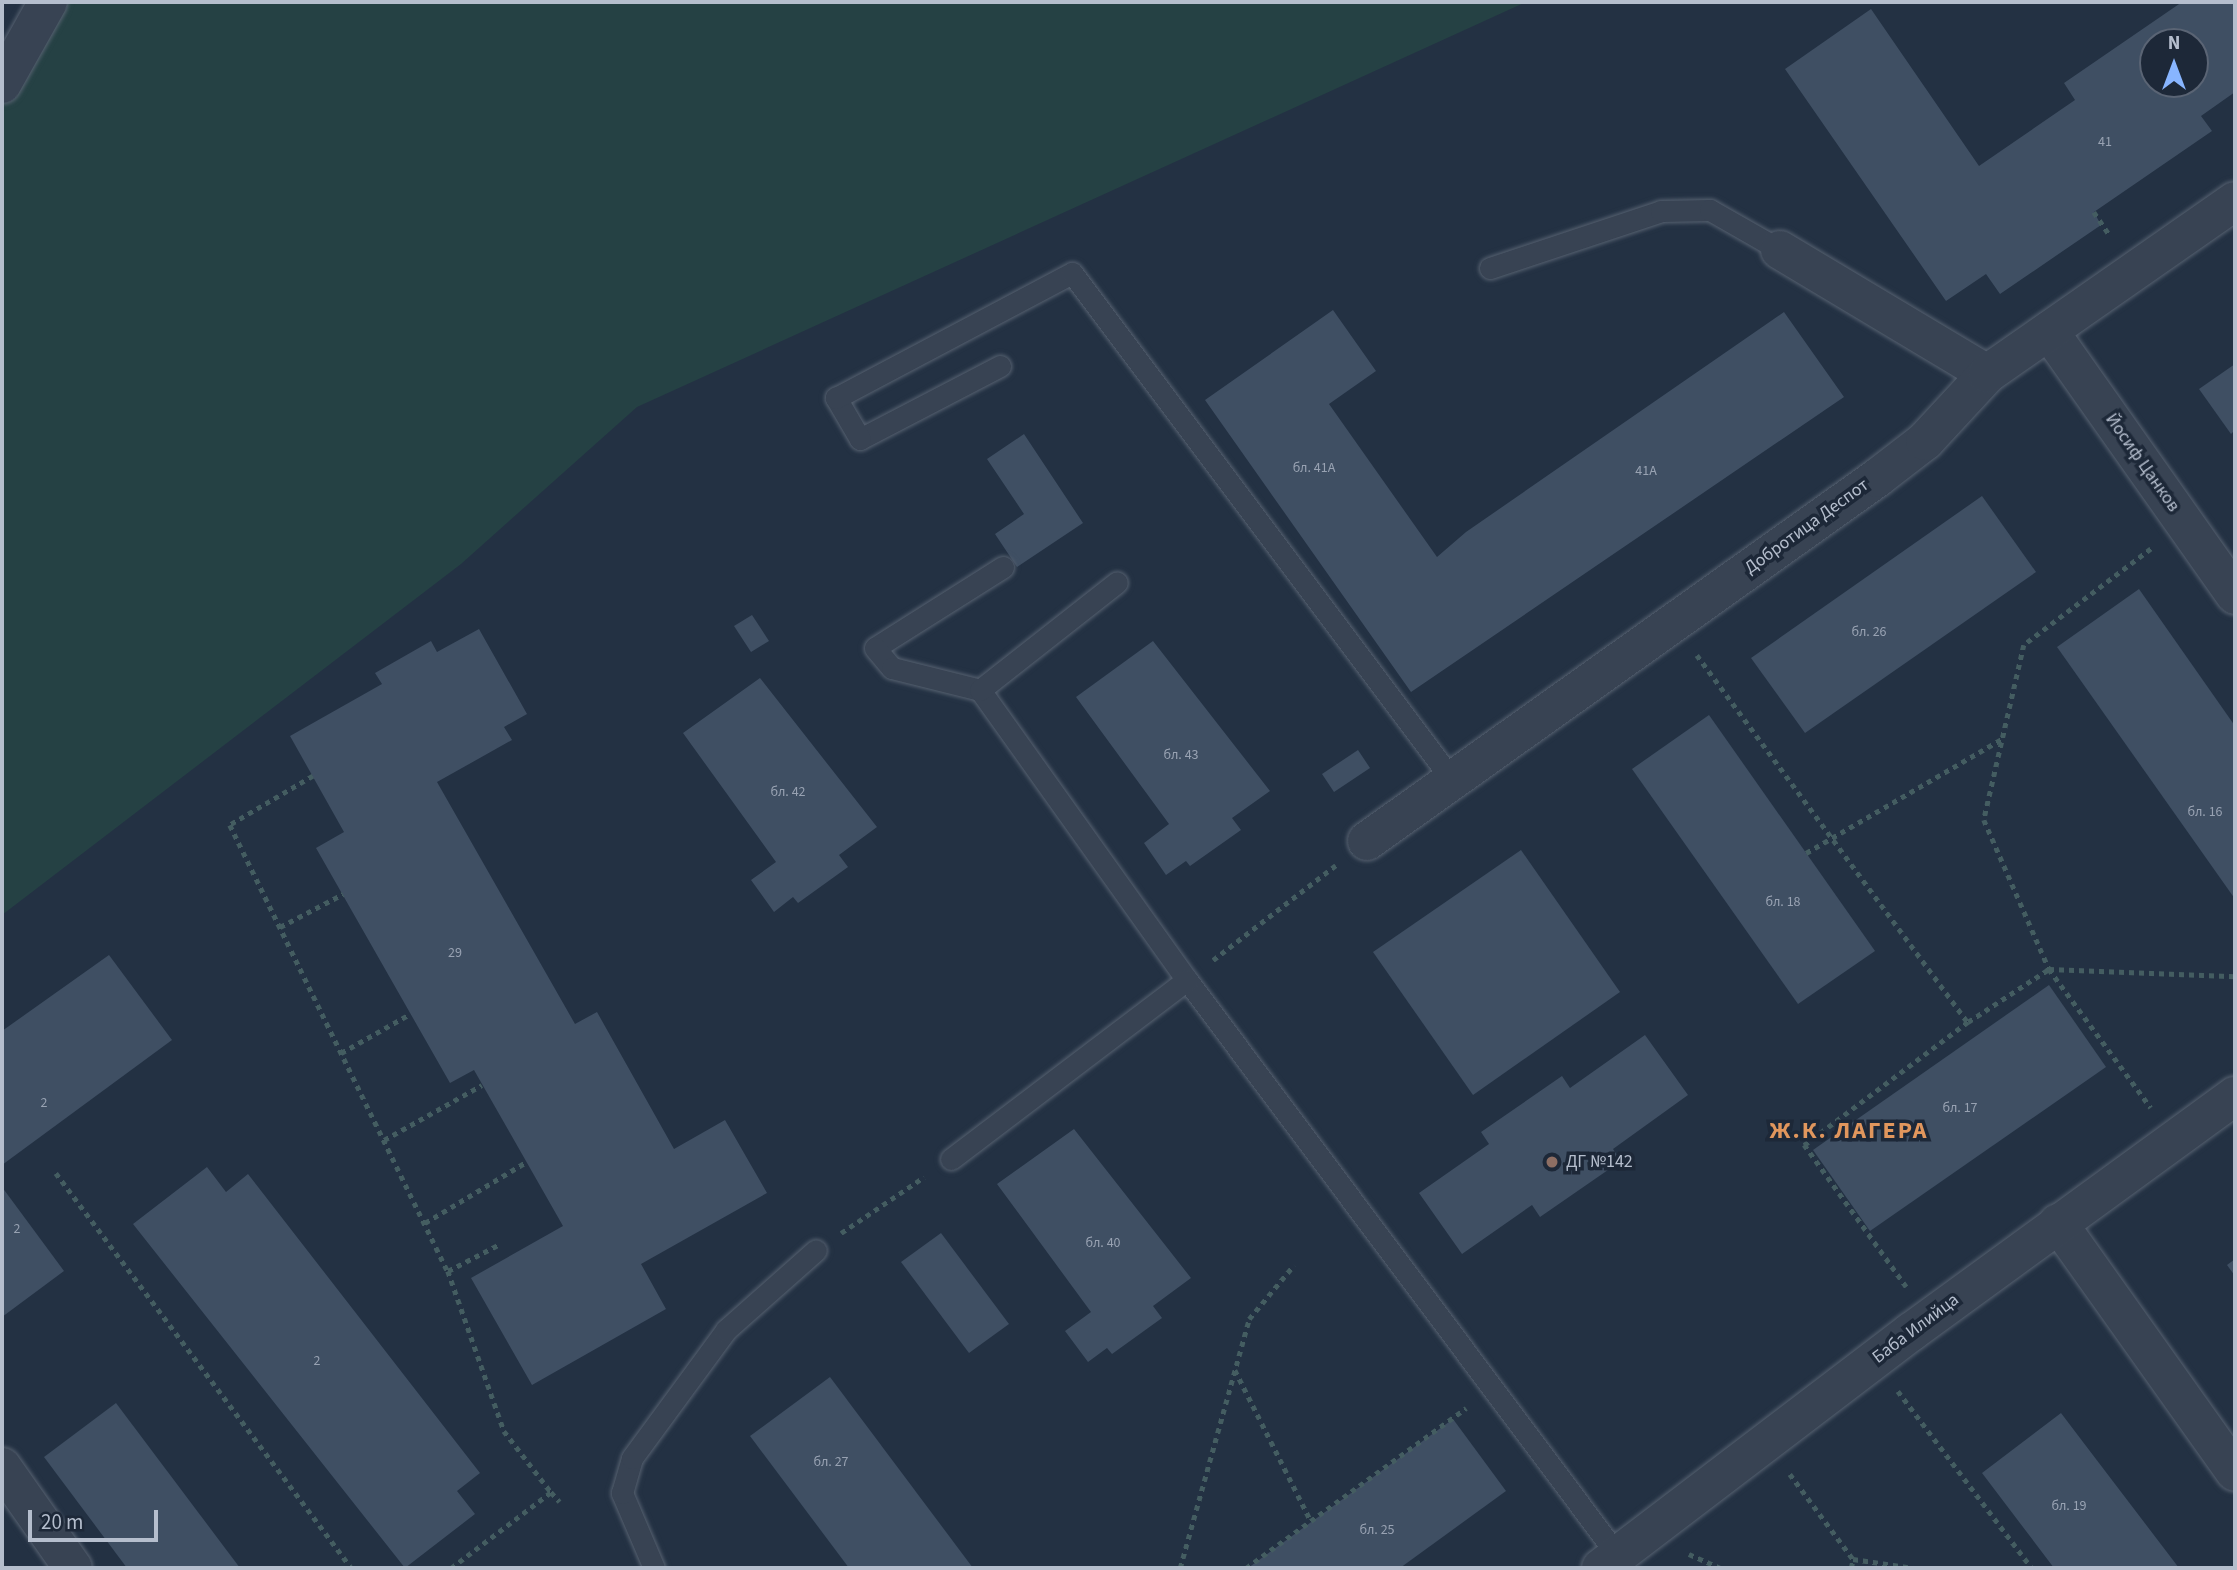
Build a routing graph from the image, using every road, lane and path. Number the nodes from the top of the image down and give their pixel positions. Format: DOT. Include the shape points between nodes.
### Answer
graph roads {
  1 [pos="48,2"];
  2 [pos="2,84"];
  3 [pos="2235,201"];
  4 [pos="2094,212"];
  5 [pos="2110,236"];
  6 [pos="1780,250"];
  7 [pos="1490,268"];
  8 [pos="2049,331"];
  9 [pos="1000,366"];
  10 [pos="1987,374"];
  11 [pos="2185,523"];
  12 [pos="1003,567"];
  13 [pos="1117,582"];
  14 [pos="2235,594"];
  15 [pos="1674,623"];
  16 [pos="980,690"];
  17 [pos="2003,738"];
  18 [pos="313,776"];
  19 [pos="1453,781"];
  20 [pos="1832,838"];
  21 [pos="1367,841"];
  22 [pos="1806,853"];
  23 [pos="343,894"];
  24 [pos="280,927"];
  25 [pos="2049,969"];
  26 [pos="2235,976"];
  27 [pos="1187,980"];
  28 [pos="411,1014"];
  29 [pos="1968,1023"];
  30 [pos="341,1053"];
  31 [pos="482,1085"];
  32 [pos="2235,1097"];
  33 [pos="384,1140"];
  34 [pos="2174,1140"];
  35 [pos="951,1159"];
  36 [pos="526,1162"];
  37 [pos="56,1173"];
  38 [pos="425,1223"];
  39 [pos="2059,1223"];
  40 [pos="500,1244"];
  41 [pos="816,1250"];
  42 [pos="1294,1265"];
  43 [pos="448,1271"];
  44 [pos="1928,1320"];
  45 [pos="1875,1360"];
  46 [pos="1234,1369"];
  47 [pos="1493,1389"];
  48 [pos="1767,1442"];
  49 [pos="2,1467"];
  50 [pos="2235,1472"];
  51 [pos="551,1492"];
  52 [pos="560,1502"];
  53 [pos="1311,1521"];
  54 [pos="1853,1559"];
  55 [pos="1609,1562"];
  56 [pos="73,1568"];
  57 [pos="351,1568"];
  58 [pos="451,1568"];
  59 [pos="654,1568"];
  60 [pos="1180,1568"];
  61 [pos="1246,1568"];
  62 [pos="1851,1568"];
  63 [pos="1913,1568"];
  64 [pos="2032,1568"];
  1 -- 2 [label="street"];
  3 -- 8 [label="street, Добротица Деспот"];
  4 -- 5 [label="path"];
  6 -- 7 [label="lane" via="1710,210 1661,211"];
  6 -- 10 [label="street"];
  8 -- 10 [label="street, Добротица Деспот"];
  8 -- 11 [label="street, Йосиф Цанков"];
  9 -- 19 [label="lane" via="860,439 836,398 1072,273"];
  10 -- 15 [label="street, Добротица Деспот" via="1925,441"];
  11 -- 14 [label="street, Йосиф Цанков"];
  11 -- 17 [label="path" via="2024,645"];
  12 -- 16 [label="lane" via="875,648 892,668"];
  13 -- 16 [label="lane"];
  15 -- 19 [label="street, Добротица Деспот"];
  15 -- 20 [label="path"];
  16 -- 27 [label="lane"];
  17 -- 20 [label="path"];
  17 -- 25 [label="path" via="1984,820"];
  18 -- 24 [label="path" via="230,825"];
  19 -- 21 [label="street, Добротица Деспот"];
  20 -- 22 [label="path"];
  20 -- 29 [label="path"];
  21 -- 27 [label="path"];
  23 -- 24 [label="path"];
  24 -- 30 [label="path"];
  25 -- 26 [label="path"];
  25 -- 29 [label="path"];
  25 -- 34 [label="path"];
  27 -- 35 [label="lane"];
  27 -- 47 [label="lane"];
  28 -- 30 [label="path"];
  29 -- 44 [label="path" via="1804,1145"];
  30 -- 33 [label="path"];
  31 -- 33 [label="path"];
  32 -- 34 [label="street, Баба Илийца"];
  33 -- 38 [label="path"];
  34 -- 39 [label="street, Баба Илийца"];
  35 -- 41 [label="path"];
  36 -- 38 [label="path"];
  37 -- 57 [label="path"];
  38 -- 43 [label="path"];
  39 -- 44 [label="street, Баба Илийца"];
  39 -- 50 [label="street"];
  40 -- 43 [label="path"];
  41 -- 59 [label="lane" via="726,1330 632,1458 622,1493"];
  42 -- 46 [label="path" via="1249,1319"];
  43 -- 51 [label="path" via="499,1421"];
  44 -- 45 [label="street, Баба Илийца"];
  45 -- 48 [label="street, Баба Илийца"];
  45 -- 64 [label="path"];
  46 -- 53 [label="path"];
  46 -- 60 [label="path"];
  47 -- 53 [label="path"];
  47 -- 55 [label="lane"];
  48 -- 54 [label="path"];
  48 -- 55 [label="street, Баба Илийца"];
  49 -- 56 [label="street"];
  51 -- 52 [label="path"];
  51 -- 58 [label="path"];
  53 -- 61 [label="path"];
  54 -- 62 [label="path"];
  54 -- 63 [label="path"];
}
